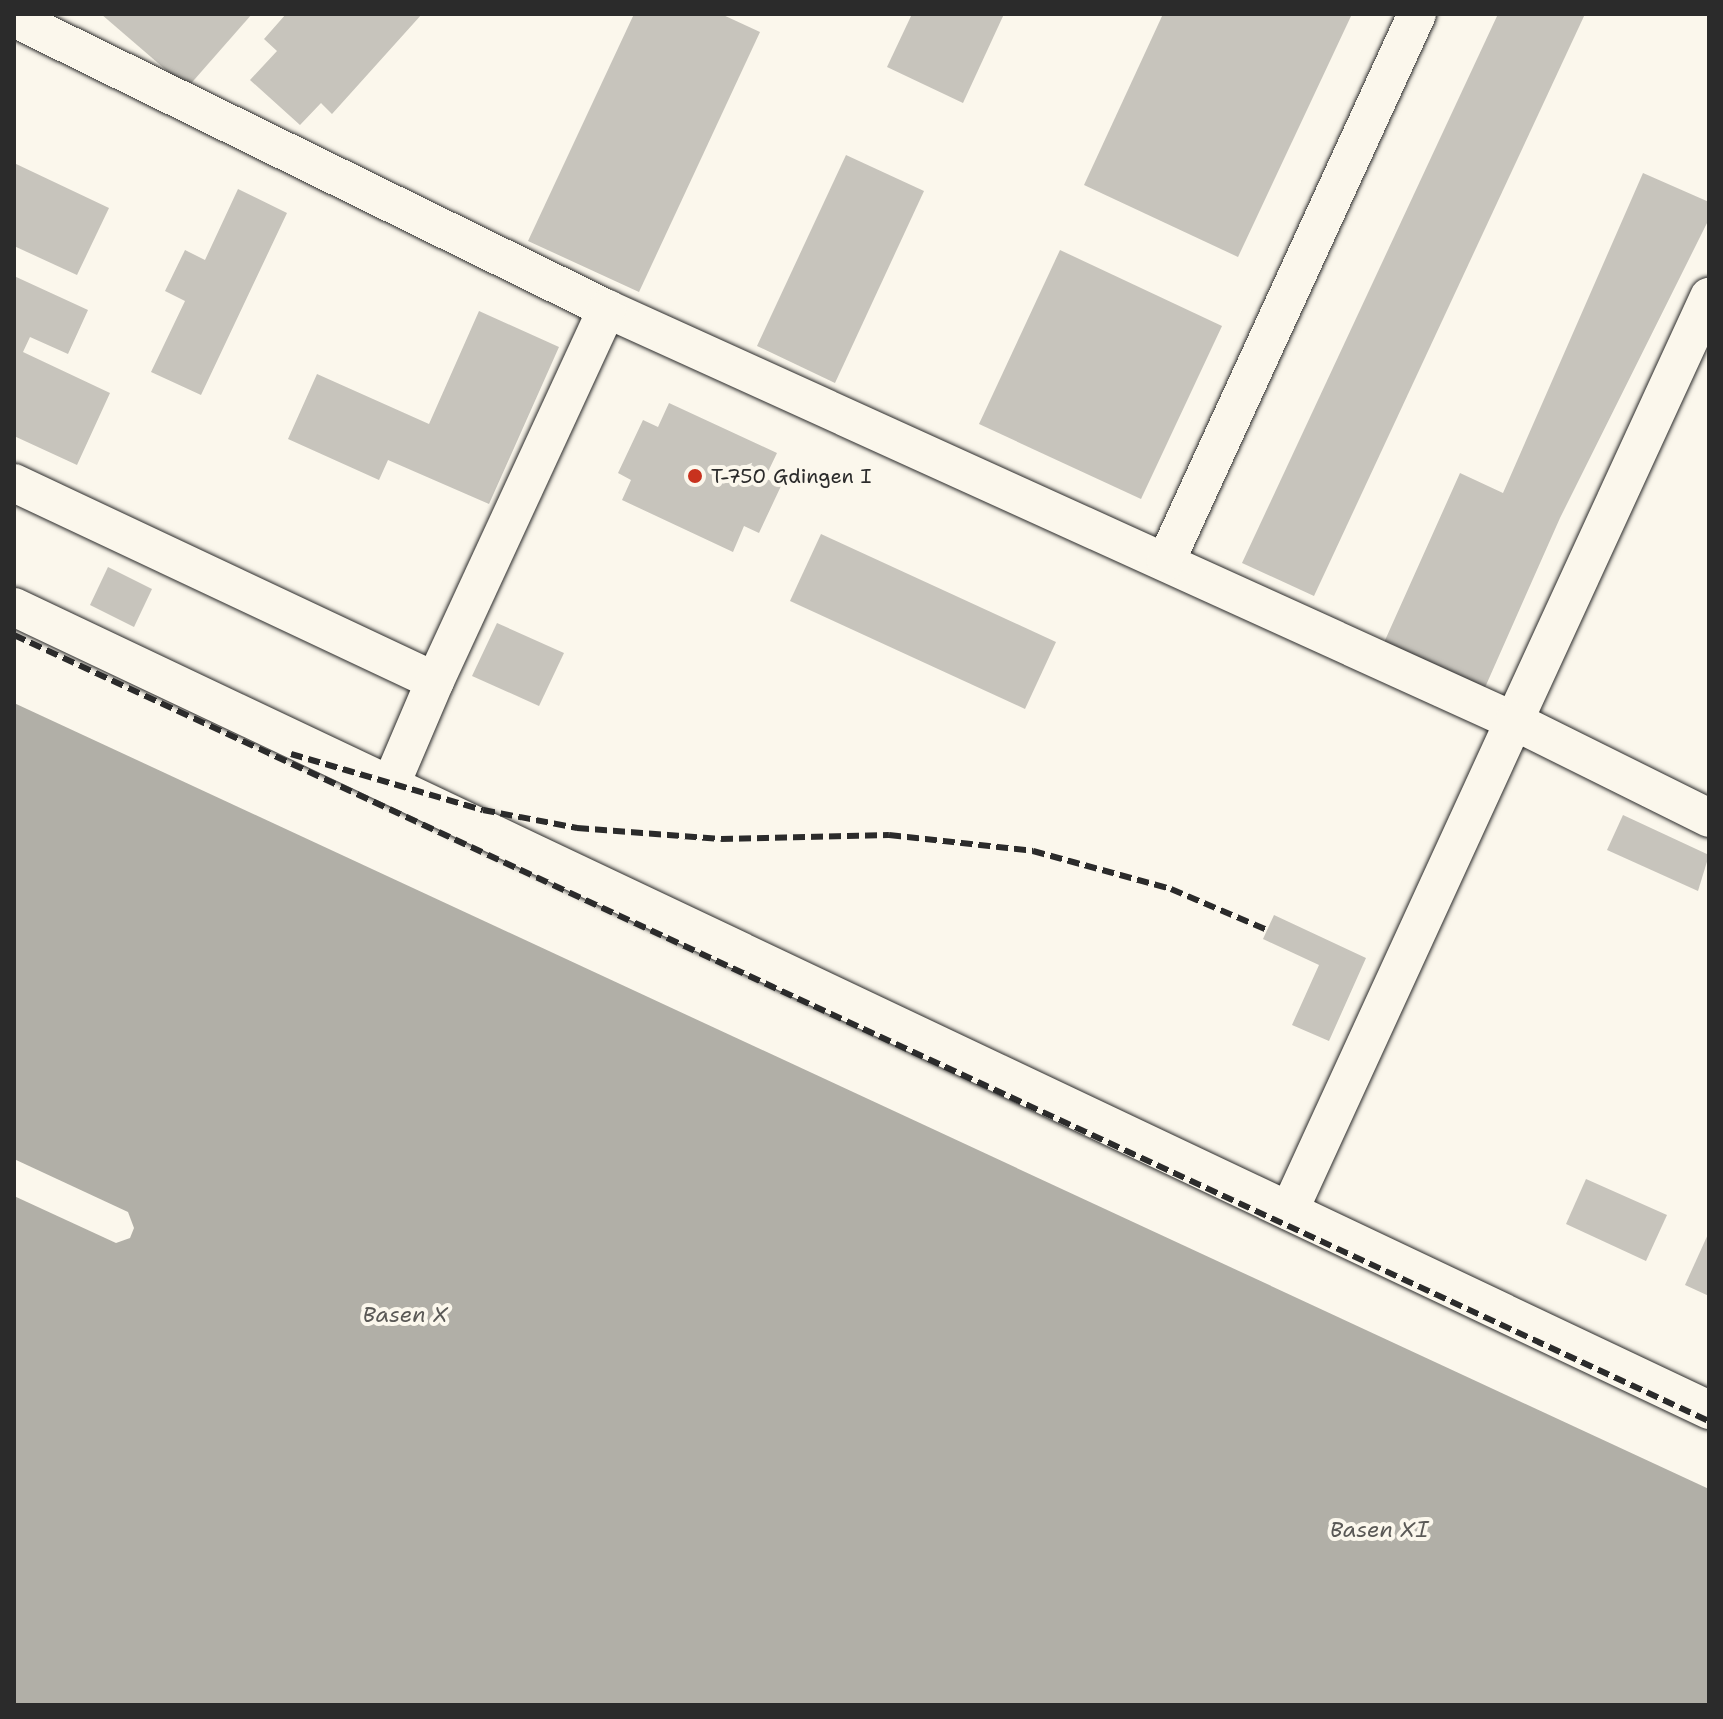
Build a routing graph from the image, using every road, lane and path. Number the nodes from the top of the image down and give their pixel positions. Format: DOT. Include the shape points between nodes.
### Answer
graph roads {
  1 [pos="1417,14"];
  2 [pos="14,18"];
  3 [pos="1709,297"];
  4 [pos="607,309"];
  5 [pos="14,483"];
  6 [pos="1166,561"];
  7 [pos="14,607"];
  8 [pos="435,681"];
  9 [pos="1514,721"];
  10 [pos="391,784"];
  11 [pos="1709,818"];
  12 [pos="1289,1211"];
  13 [pos="1709,1410"];
  1 -- 6 [label="lane"];
  2 -- 4 [label="lane"];
  3 -- 9 [label="lane"];
  4 -- 6 [label="lane"];
  4 -- 8 [label="lane"];
  5 -- 8 [label="lane"];
  6 -- 9 [label="lane"];
  7 -- 10 [label="lane"];
  8 -- 10 [label="lane"];
  9 -- 11 [label="lane"];
  9 -- 12 [label="lane"];
  10 -- 12 [label="lane"];
  12 -- 13 [label="lane"];
}
